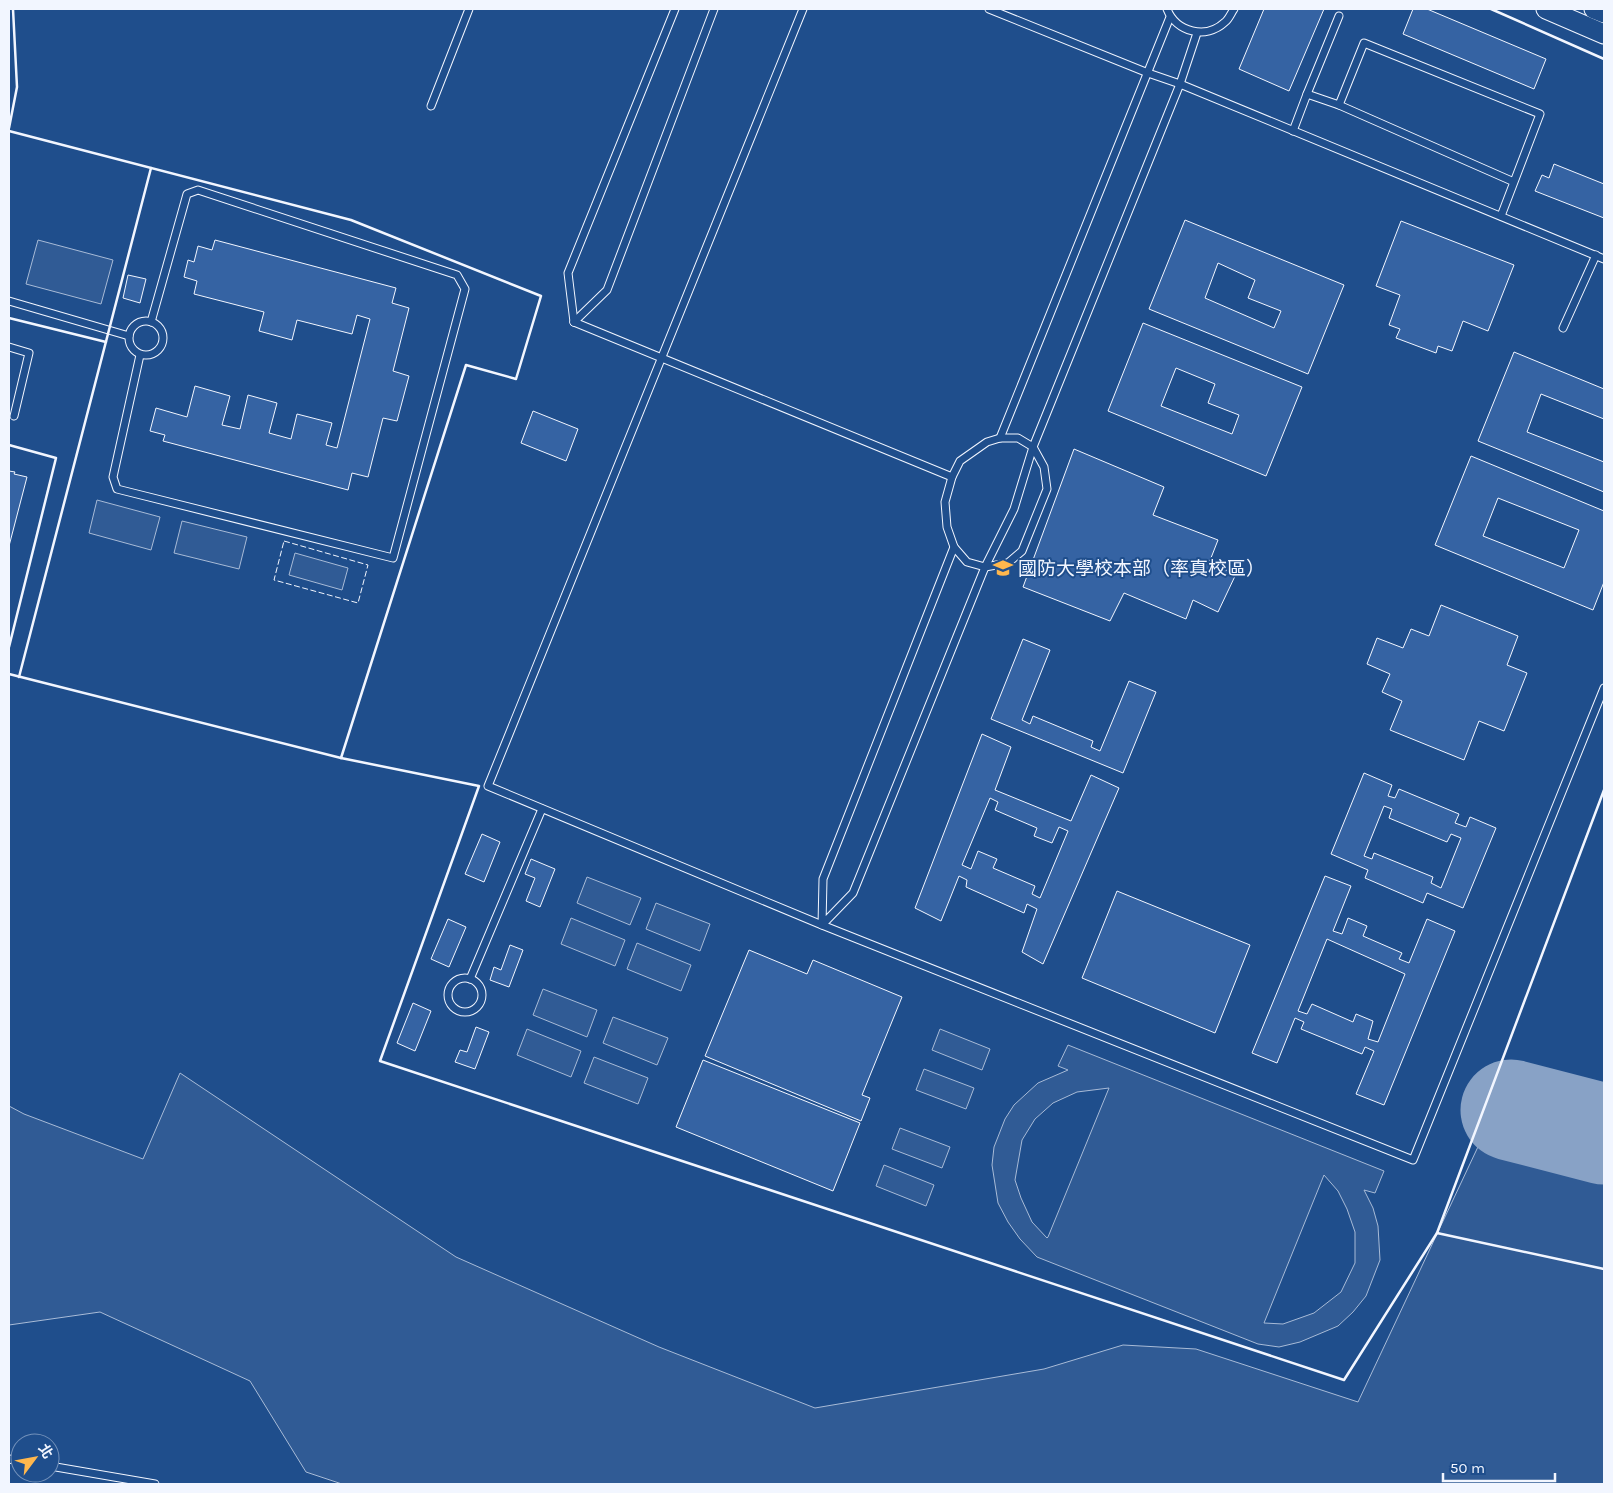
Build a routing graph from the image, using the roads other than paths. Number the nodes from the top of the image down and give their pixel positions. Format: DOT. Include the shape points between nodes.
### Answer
graph roads {
  1 [pos="469,9"];
  2 [pos="675,9"];
  3 [pos="714,9"];
  4 [pos="803,9"];
  5 [pos="989,9"];
  6 [pos="1167,9"];
  7 [pos="1234,9"];
  8 [pos="1546,9"];
  9 [pos="1594,9"];
  10 [pos="1604,13"];
  11 [pos="1339,16"];
  12 [pos="1170,17"];
  13 [pos="1197,33"];
  14 [pos="1604,34"];
  15 [pos="1148,73"];
  16 [pos="1180,84"];
  17 [pos="1307,94"];
  18 [pos="1339,105"];
  19 [pos="431,106"];
  20 [pos="1293,130"];
  21 [pos="1514,182"];
  22 [pos="1501,216"];
  23 [pos="1596,255"];
  24 [pos="1604,258"];
  25 [pos="9,301"];
  26 [pos="152,322"];
  27 [pos="574,322"];
  28 [pos="1563,328"];
  29 [pos="129,336"];
  30 [pos="9,347"];
  31 [pos="140,355"];
  32 [pos="661,357"];
  33 [pos="14,416"];
  34 [pos="1000,438"];
  35 [pos="1033,448"];
  36 [pos="952,477"];
  37 [pos="954,547"];
  38 [pos="985,567"];
  39 [pos="1604,688"];
  40 [pos="542,809"];
  41 [pos="822,925"];
  42 [pos="470,979"];
  43 [pos="60,1468"];
  44 [pos="156,1484"];
  1 -- 19 [label="lane"];
  2 -- 27 [label="lane" via="568,273"];
  3 -- 27 [label="lane" via="607,290"];
  4 -- 32 [label="lane"];
  5 -- 15 [label="lane"];
  6 -- 12 [label="lane"];
  7 -- 13 [label="lane" via="1226,22 1213,30"];
  8 -- 14 [label="main road"];
  9 -- 10 [label="main road"];
  11 -- 17 [label="lane"];
  12 -- 13 [label="lane" via="1182,28"];
  12 -- 15 [label="lane"];
  13 -- 16 [label="lane"];
  15 -- 16 [label="lane"];
  15 -- 34 [label="lane"];
  16 -- 20 [label="lane"];
  16 -- 35 [label="lane"];
  17 -- 18 [label="lane"];
  17 -- 20 [label="lane"];
  18 -- 21 [label="lane"];
  18 -- 21 [label="lane" via="1364,43 1540,114"];
  20 -- 22 [label="lane"];
  21 -- 22 [label="lane"];
  22 -- 23 [label="lane"];
  23 -- 24 [label="lane"];
  23 -- 28 [label="lane"];
  25 -- 29 [label="lane"];
  26 -- 29 [label="lane" via="137,324"];
  26 -- 31 [label="lane" via="162,332 163,340 155,353"];
  26 -- 31 [label="lane" via="187,194 198,190 457,275 465,289 393,558 118,489 113,477"];
  27 -- 32 [label="lane"];
  29 -- 31 [label="lane" via="134,351"];
  30 -- 33 [label="lane" via="28,353"];
  32 -- 36 [label="lane"];
  32 -- 40 [label="lane" via="488,786"];
  34 -- 35 [label="lane" via="1018,438"];
  34 -- 36 [label="lane" via="987,442 960,461"];
  35 -- 38 [label="lane" via="1014,509"];
  35 -- 38 [label="lane" via="1044,467 1047,489 1037,516 1022,551 1008,563"];
  36 -- 37 [label="lane" via="945,502 947,527"];
  37 -- 38 [label="lane" via="967,562"];
  37 -- 41 [label="lane" via="823,878"];
  38 -- 41 [label="lane" via="853,892"];
  39 -- 41 [label="lane" via="1413,1160"];
  40 -- 41 [label="lane"];
  40 -- 42 [label="lane"];
  42 -- 42 [label="lane" via="461,978 452,983 448,991 449,1001 464,1012 473,1010 480,1003 482,994 478,984"];
  43 -- 44 [label="lane"];
}
